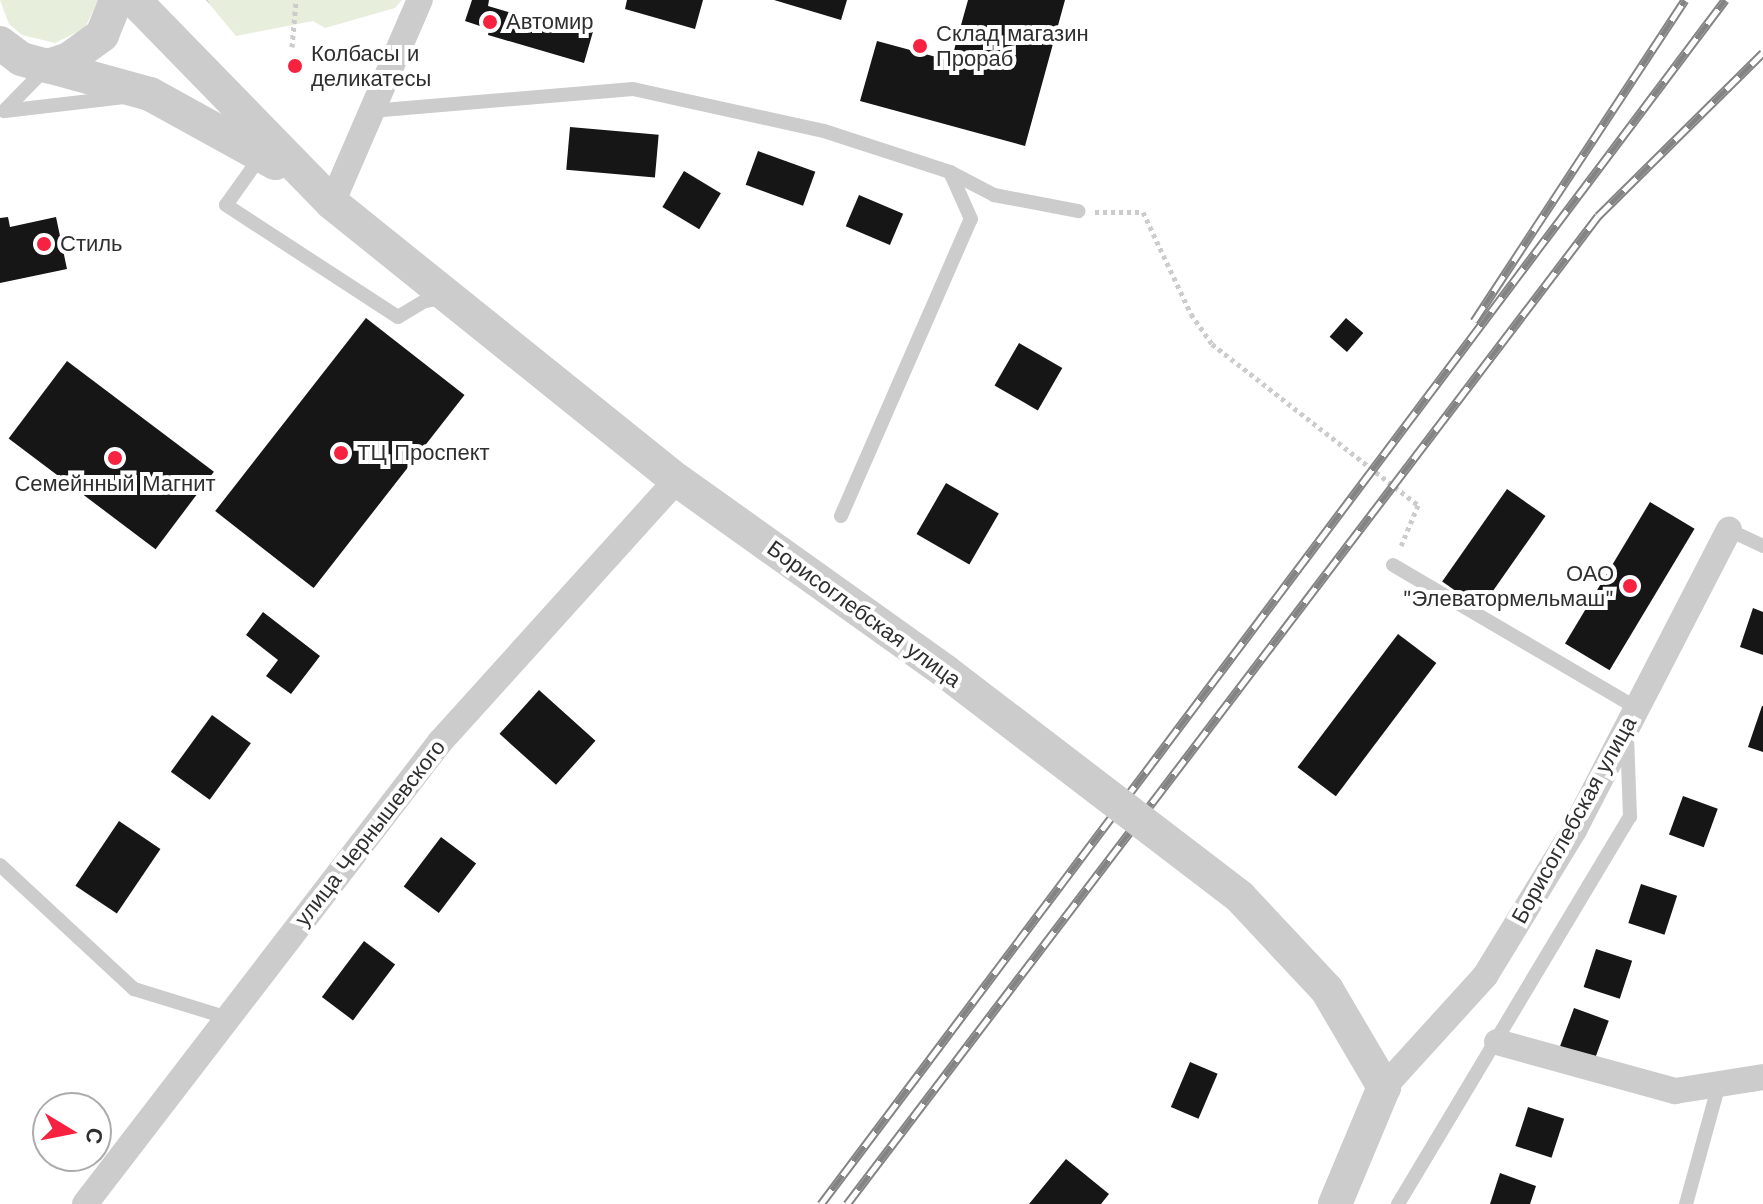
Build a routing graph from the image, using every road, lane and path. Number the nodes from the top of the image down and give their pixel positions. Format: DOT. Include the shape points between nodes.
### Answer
graph roads {
  1 [pos="116,0"];
  2 [pos="134,0"];
  3 [pos="296,0"];
  4 [pos="420,0"];
  5 [pos="292,47"];
  6 [pos="17,56"];
  7 [pos="150,94"];
  8 [pos="371,111"];
  9 [pos="2,112"];
  10 [pos="262,155"];
  11 [pos="950,172"];
  12 [pos="303,178"];
  13 [pos="332,203"];
  14 [pos="1078,211"];
  15 [pos="450,297"];
  16 [pos="677,480"];
  17 [pos="841,516"];
  18 [pos="1729,530"];
  19 [pos="1763,546"];
  20 [pos="1393,565"];
  21 [pos="1632,718"];
  22 [pos="0,865"];
  23 [pos="228,1018"];
  24 [pos="1497,1042"];
  25 [pos="1763,1077"];
  26 [pos="1719,1084"];
  27 [pos="1384,1087"];
  28 [pos="85,1204"];
  29 [pos="1335,1204"];
  30 [pos="1398,1204"];
  31 [pos="1686,1204"];
  1 -- 6 [label="street" via="102,35 69,59"];
  2 -- 12 [label="street"];
  3 -- 5 [label="path"];
  4 -- 8 [label="street"];
  6 -- 7 [label="street"];
  6 -- 9 [label="lane"];
  7 -- 9 [label="lane"];
  7 -- 10 [label="street"];
  8 -- 11 [label="lane" via="633,89 824,131"];
  8 -- 13 [label="street"];
  10 -- 12 [label="street"];
  10 -- 15 [label="lane" via="226,205 398,317 425,301"];
  11 -- 14 [label="lane" via="994,195"];
  11 -- 17 [label="lane" via="971,219"];
  12 -- 13 [label="street, Борисоглебская улица"];
  13 -- 15 [label="street, Борисоглебская улица"];
  14 -- 20 [label="path" via="1143,212 1191,314 1212,344 1418,505"];
  15 -- 16 [label="street, Борисоглебская улица"];
  16 -- 23 [label="street, улица Чернышевского" via="440,742"];
  16 -- 27 [label="street, Борисоглебская улица, bridge" via="946,672 1240,897 1327,990"];
  18 -- 19 [label="lane"];
  18 -- 21 [label="street, Борисоглебская улица"];
  20 -- 21 [label="lane"];
  21 -- 24 [label="lane" via="1630,817"];
  21 -- 27 [label="street, Борисоглебская улица" via="1574,830 1485,976"];
  22 -- 23 [label="lane" via="134,989"];
  23 -- 28 [label="street, улица Чернышевского"];
  24 -- 26 [label="street" via="1675,1091"];
  24 -- 30 [label="lane"];
  25 -- 26 [label="street"];
  26 -- 31 [label="lane"];
  27 -- 29 [label="street, Борисоглебская улица"];
}
